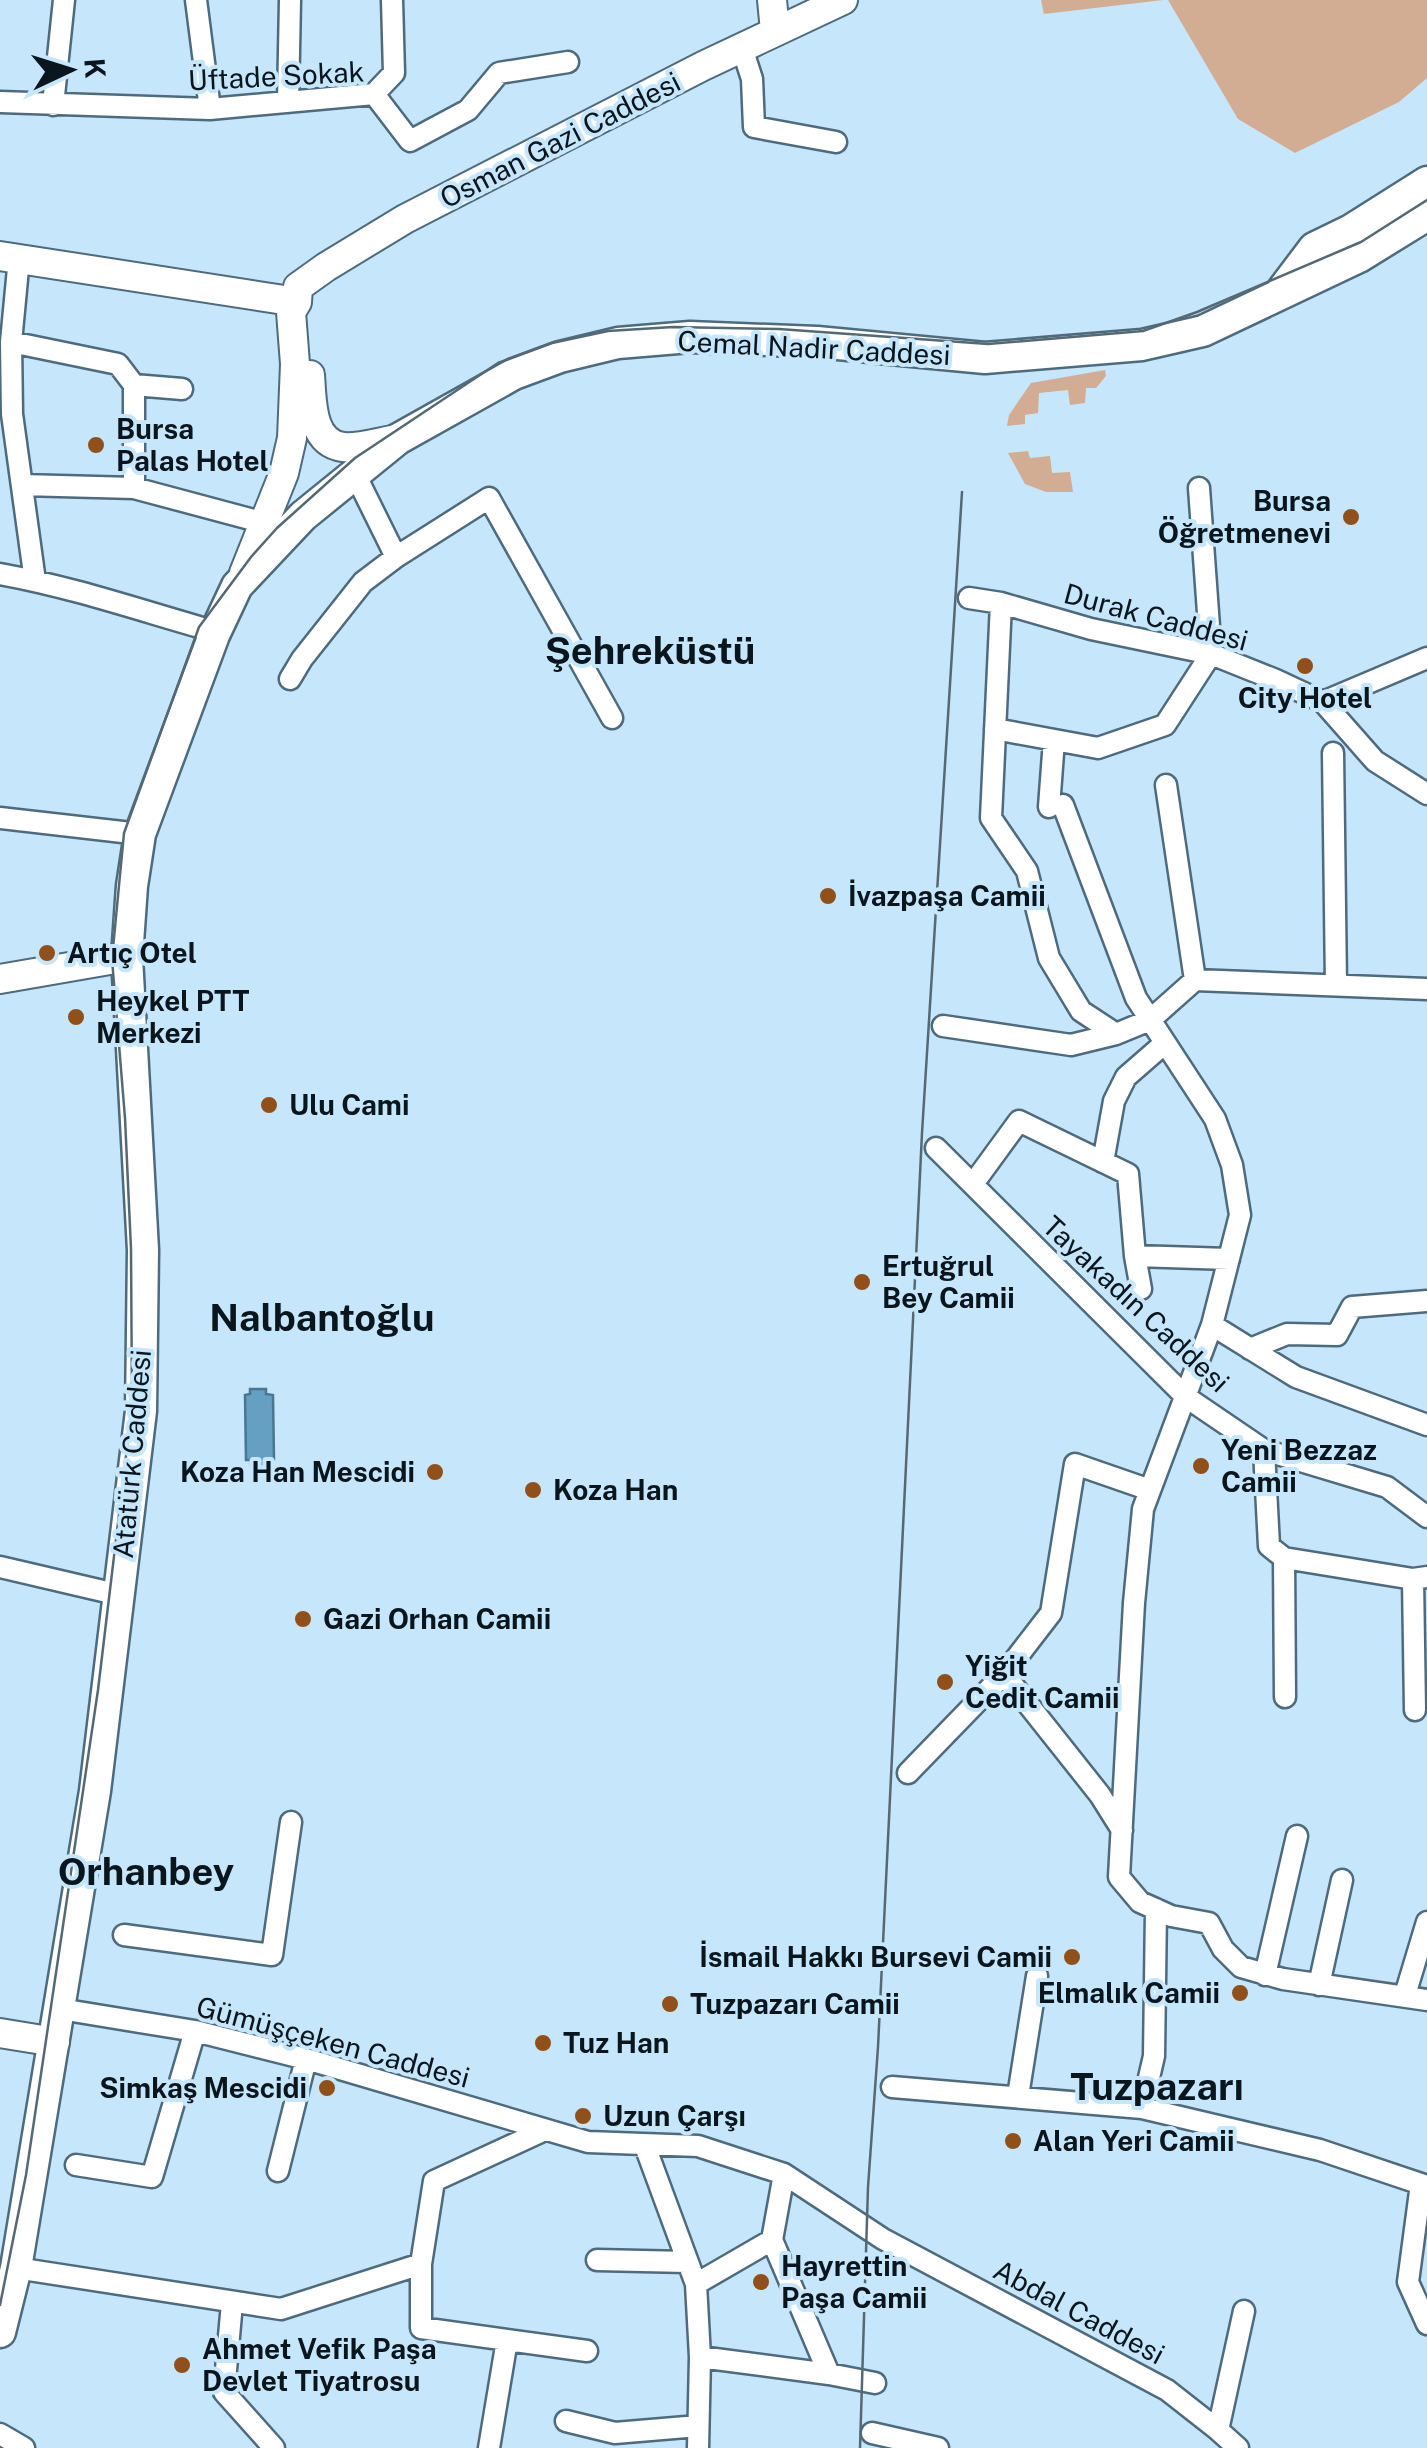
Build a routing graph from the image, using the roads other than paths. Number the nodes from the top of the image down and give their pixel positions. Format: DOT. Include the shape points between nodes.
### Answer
graph roads {
  1 [pos="64,0"];
  2 [pos="196,0"];
  3 [pos="290,0"];
  4 [pos="392,0"];
  5 [pos="772,0"];
  6 [pos="843,0"];
  7 [pos="775,31"];
  8 [pos="742,48"];
  9 [pos="568,62"];
  10 [pos="374,94"];
  11 [pos="0,102"];
  12 [pos="288,102"];
  13 [pos="53,105"];
  14 [pos="210,109"];
  15 [pos="836,142"];
  16 [pos="1427,182"];
  17 [pos="1427,214"];
  18 [pos="10,257"];
  19 [pos="1279,294"];
  20 [pos="297,302"];
  21 [pos="11,342"];
  22 [pos="134,385"];
  23 [pos="182,389"];
  24 [pos="398,440"];
  25 [pos="9,460"];
  26 [pos="355,474"];
  27 [pos="22,485"];
  28 [pos="134,488"];
  29 [pos="1199,488"];
  30 [pos="265,523"];
  31 [pos="396,556"];
  32 [pos="0,574"];
  33 [pos="35,580"];
  34 [pos="237,586"];
  35 [pos="969,598"];
  36 [pos="1001,603"];
  37 [pos="214,635"];
  38 [pos="1211,654"];
  39 [pos="1427,658"];
  40 [pos="290,679"];
  41 [pos="1323,702"];
  42 [pos="612,718"];
  43 [pos="995,729"];
  44 [pos="1054,740"];
  45 [pos="1333,753"];
  46 [pos="1166,785"];
  47 [pos="1427,794"];
  48 [pos="0,818"];
  49 [pos="140,834"];
  50 [pos="127,957"];
  51 [pos="0,978"];
  52 [pos="1195,980"];
  53 [pos="1336,985"];
  54 [pos="1427,990"];
  55 [pos="1150,1020"];
  56 [pos="943,1026"];
  57 [pos="1116,1034"];
  58 [pos="1165,1043"];
  59 [pos="936,1148"];
  60 [pos="1102,1162"];
  61 [pos="972,1184"];
  62 [pos="1135,1256"];
  63 [pos="1229,1259"];
  64 [pos="1141,1289"];
  65 [pos="1427,1302"];
  66 [pos="1212,1325"];
  67 [pos="1250,1349"];
  68 [pos="1186,1397"];
  69 [pos="1427,1426"];
  70 [pos="1264,1450"];
  71 [pos="1150,1490"];
  72 [pos="1427,1518"];
  73 [pos="1284,1558"];
  74 [pos="0,1566"];
  75 [pos="1420,1578"];
  76 [pos="120,1595"];
  77 [pos="1004,1674"];
  78 [pos="1286,1697"];
  79 [pos="1415,1710"];
  80 [pos="908,1772"];
  81 [pos="291,1822"];
  82 [pos="1122,1830"];
  83 [pos="1297,1836"];
  84 [pos="1342,1880"];
  85 [pos="1156,1909"];
  86 [pos="1427,1922"];
  87 [pos="124,1936"];
  88 [pos="1265,1975"];
  89 [pos="1036,1976"];
  90 [pos="1319,1985"];
  91 [pos="1405,1995"];
  92 [pos="1427,2000"];
  93 [pos="60,2010"];
  94 [pos="195,2030"];
  95 [pos="0,2033"];
  96 [pos="55,2042"];
  97 [pos="306,2059"];
  98 [pos="892,2087"];
  99 [pos="1018,2096"];
  100 [pos="1142,2108"];
  101 [pos="545,2130"];
  102 [pos="645,2146"];
  103 [pos="76,2166"];
  104 [pos="278,2171"];
  105 [pos="784,2174"];
  106 [pos="1424,2186"];
  107 [pos="772,2240"];
  108 [pos="596,2260"];
  109 [pos="688,2262"];
  110 [pos="421,2264"];
  111 [pos="16,2268"];
  112 [pos="696,2284"];
  113 [pos="232,2303"];
  114 [pos="1244,2311"];
  115 [pos="1427,2324"];
  116 [pos="0,2332"];
  117 [pos="507,2340"];
  118 [pos="587,2351"];
  119 [pos="700,2357"];
  120 [pos="830,2374"];
  121 [pos="875,2382"];
  122 [pos="566,2421"];
  123 [pos="1218,2430"];
  124 [pos="872,2433"];
  125 [pos="0,2434"];
  126 [pos="698,2437"];
  127 [pos="24,2448"];
  128 [pos="274,2448"];
  129 [pos="489,2448"];
  130 [pos="938,2448"];
  131 [pos="1238,2448"];
  1 -- 13 [label="street"];
  2 -- 14 [label="street"];
  3 -- 12 [label="street"];
  4 -- 10 [label="street" via="394,73"];
  5 -- 7 [label="main road"];
  6 -- 7 [label="main road, Osman Gazi Caddesi"];
  7 -- 8 [label="main road, Osman Gazi Caddesi"];
  8 -- 15 [label="street" via="752,79 754,127"];
  8 -- 20 [label="main road, Osman Gazi Caddesi" via="406,219 308,278 298,287"];
  9 -- 10 [label="street, Üftade Sokak" via="499,73 468,110 410,140"];
  10 -- 12 [label="street, Üftade Sokak"];
  11 -- 13 [label="street, Üftade Sokak"];
  12 -- 14 [label="street, Üftade Sokak"];
  13 -- 14 [label="street, Üftade Sokak"];
  16 -- 19 [label="main road, Cemal Nadir Caddesi" via="1314,248"];
  17 -- 19 [label="main road, Cemal Nadir Caddesi" via="1359,257"];
  18 -- 20 [label="main road"];
  18 -- 21 [label="street"];
  19 -- 24 [label="main road, Cemal Nadir Caddesi" via="1203,331 1142,345 985,358 762,339 618,342 514,374"];
  20 -- 24 [label="main road" via="318,429 344,448"];
  20 -- 30 [label="main road" via="291,312 292,438"];
  21 -- 22 [label="street" via="118,364"];
  21 -- 25 [label="street"];
  22 -- 23 [label="street"];
  22 -- 28 [label="street"];
  24 -- 26 [label="main road, Cemal Nadir Caddesi"];
  25 -- 27 [label="street"];
  26 -- 31 [label="street"];
  26 -- 34 [label="main road, Cemal Nadir Caddesi" via="303,516"];
  27 -- 28 [label="street"];
  27 -- 33 [label="street"];
  28 -- 30 [label="street"];
  29 -- 38 [label="street"];
  30 -- 34 [label="main road"];
  31 -- 40 [label="street" via="363,582"];
  31 -- 42 [label="street" via="488,498"];
  32 -- 33 [label="street"];
  33 -- 37 [label="street"];
  34 -- 37 [label="main road, Atatürk Caddesi"];
  35 -- 36 [label="street, Durak Caddesi"];
  36 -- 38 [label="street, Durak Caddesi"];
  36 -- 43 [label="street"];
  37 -- 49 [label="main road, Atatürk Caddesi"];
  38 -- 41 [label="street, Durak Caddesi"];
  38 -- 44 [label="street" via="1164,726 1098,748"];
  39 -- 41 [label="street"];
  41 -- 47 [label="street, Durak Caddesi" via="1376,761"];
  43 -- 44 [label="street"];
  43 -- 57 [label="street" via="991,818 1027,871 1049,958 1082,1011"];
  44 -- 55 [label="street" via="1056,806"];
  45 -- 53 [label="street"];
  46 -- 52 [label="street"];
  48 -- 49 [label="street"];
  49 -- 50 [label="main road, Atatürk Caddesi"];
  50 -- 51 [label="main road"];
  50 -- 76 [label="main road, Atatürk Caddesi" via="143,1250 142,1374"];
  52 -- 53 [label="street"];
  52 -- 55 [label="street"];
  53 -- 54 [label="street"];
  55 -- 57 [label="street"];
  55 -- 58 [label="street"];
  56 -- 57 [label="street" via="1070,1045"];
  58 -- 60 [label="street" via="1126,1077 1114,1101"];
  58 -- 63 [label="street" via="1215,1119 1232,1165 1240,1215"];
  59 -- 61 [label="street, Tayakadın Caddesi"];
  60 -- 61 [label="street" via="1018,1122"];
  60 -- 62 [label="street" via="1128,1174"];
  61 -- 68 [label="street, Tayakadın Caddesi"];
  62 -- 63 [label="street"];
  62 -- 64 [label="street"];
  63 -- 66 [label="street"];
  65 -- 67 [label="street" via="1352,1307 1337,1335 1287,1334"];
  66 -- 67 [label="street"];
  66 -- 68 [label="street"];
  67 -- 69 [label="street" via="1296,1377"];
  68 -- 70 [label="street, Tayakadın Caddesi"];
  68 -- 71 [label="street"];
  70 -- 72 [label="street, Tayakadın Caddesi" via="1388,1488"];
  70 -- 73 [label="street" via="1268,1546"];
  71 -- 77 [label="street" via="1075,1464 1051,1614"];
  71 -- 82 [label="street" via="1134,1603"];
  73 -- 75 [label="street"];
  73 -- 78 [label="street"];
  74 -- 76 [label="street"];
  75 -- 79 [label="street"];
  76 -- 93 [label="main road, Atatürk Caddesi"];
  77 -- 80 [label="street"];
  77 -- 82 [label="street"];
  81 -- 87 [label="street" via="272,1955"];
  82 -- 85 [label="street" via="1119,1877 1140,1902"];
  83 -- 88 [label="street"];
  84 -- 90 [label="street"];
  85 -- 88 [label="street" via="1210,1922 1241,1967"];
  85 -- 100 [label="street" via="1154,2056"];
  86 -- 91 [label="street"];
  88 -- 90 [label="street"];
  89 -- 99 [label="street"];
  90 -- 91 [label="street"];
  91 -- 92 [label="street"];
  93 -- 94 [label="street, Gümüşçeken Caddesi"];
  93 -- 96 [label="main road, Atatürk Caddesi"];
  94 -- 97 [label="street, Gümüşçeken Caddesi"];
  94 -- 103 [label="street" via="152,2178"];
  95 -- 96 [label="main road"];
  96 -- 111 [label="main road, Atatürk Caddesi"];
  97 -- 101 [label="street, Gümüşçeken Caddesi"];
  97 -- 104 [label="street"];
  98 -- 99 [label="street"];
  99 -- 100 [label="street"];
  100 -- 106 [label="street" via="1320,2150"];
  101 -- 102 [label="street, Gümüşçeken Caddesi" via="588,2142"];
  101 -- 110 [label="street" via="434,2181"];
  102 -- 105 [label="street, Gümüşçeken Caddesi" via="698,2146"];
  102 -- 109 [label="street"];
  105 -- 107 [label="street"];
  105 -- 123 [label="street, Abdal Caddesi" via="884,2239 1167,2390"];
  106 -- 115 [label="street" via="1408,2282"];
  107 -- 112 [label="street"];
  107 -- 120 [label="street"];
  108 -- 109 [label="street"];
  109 -- 112 [label="street"];
  110 -- 113 [label="street" via="281,2310"];
  110 -- 117 [label="street" via="421,2328"];
  111 -- 113 [label="street"];
  111 -- 116 [label="main road, Atatürk Caddesi"];
  112 -- 119 [label="street"];
  113 -- 128 [label="street" via="224,2392"];
  114 -- 123 [label="street"];
  117 -- 118 [label="street"];
  117 -- 129 [label="street"];
  119 -- 120 [label="street"];
  119 -- 126 [label="street"];
  120 -- 121 [label="street"];
  122 -- 126 [label="street" via="615,2434"];
  123 -- 131 [label="street, Abdal Caddesi"];
  124 -- 130 [label="street"];
  125 -- 127 [label="street"];
}
